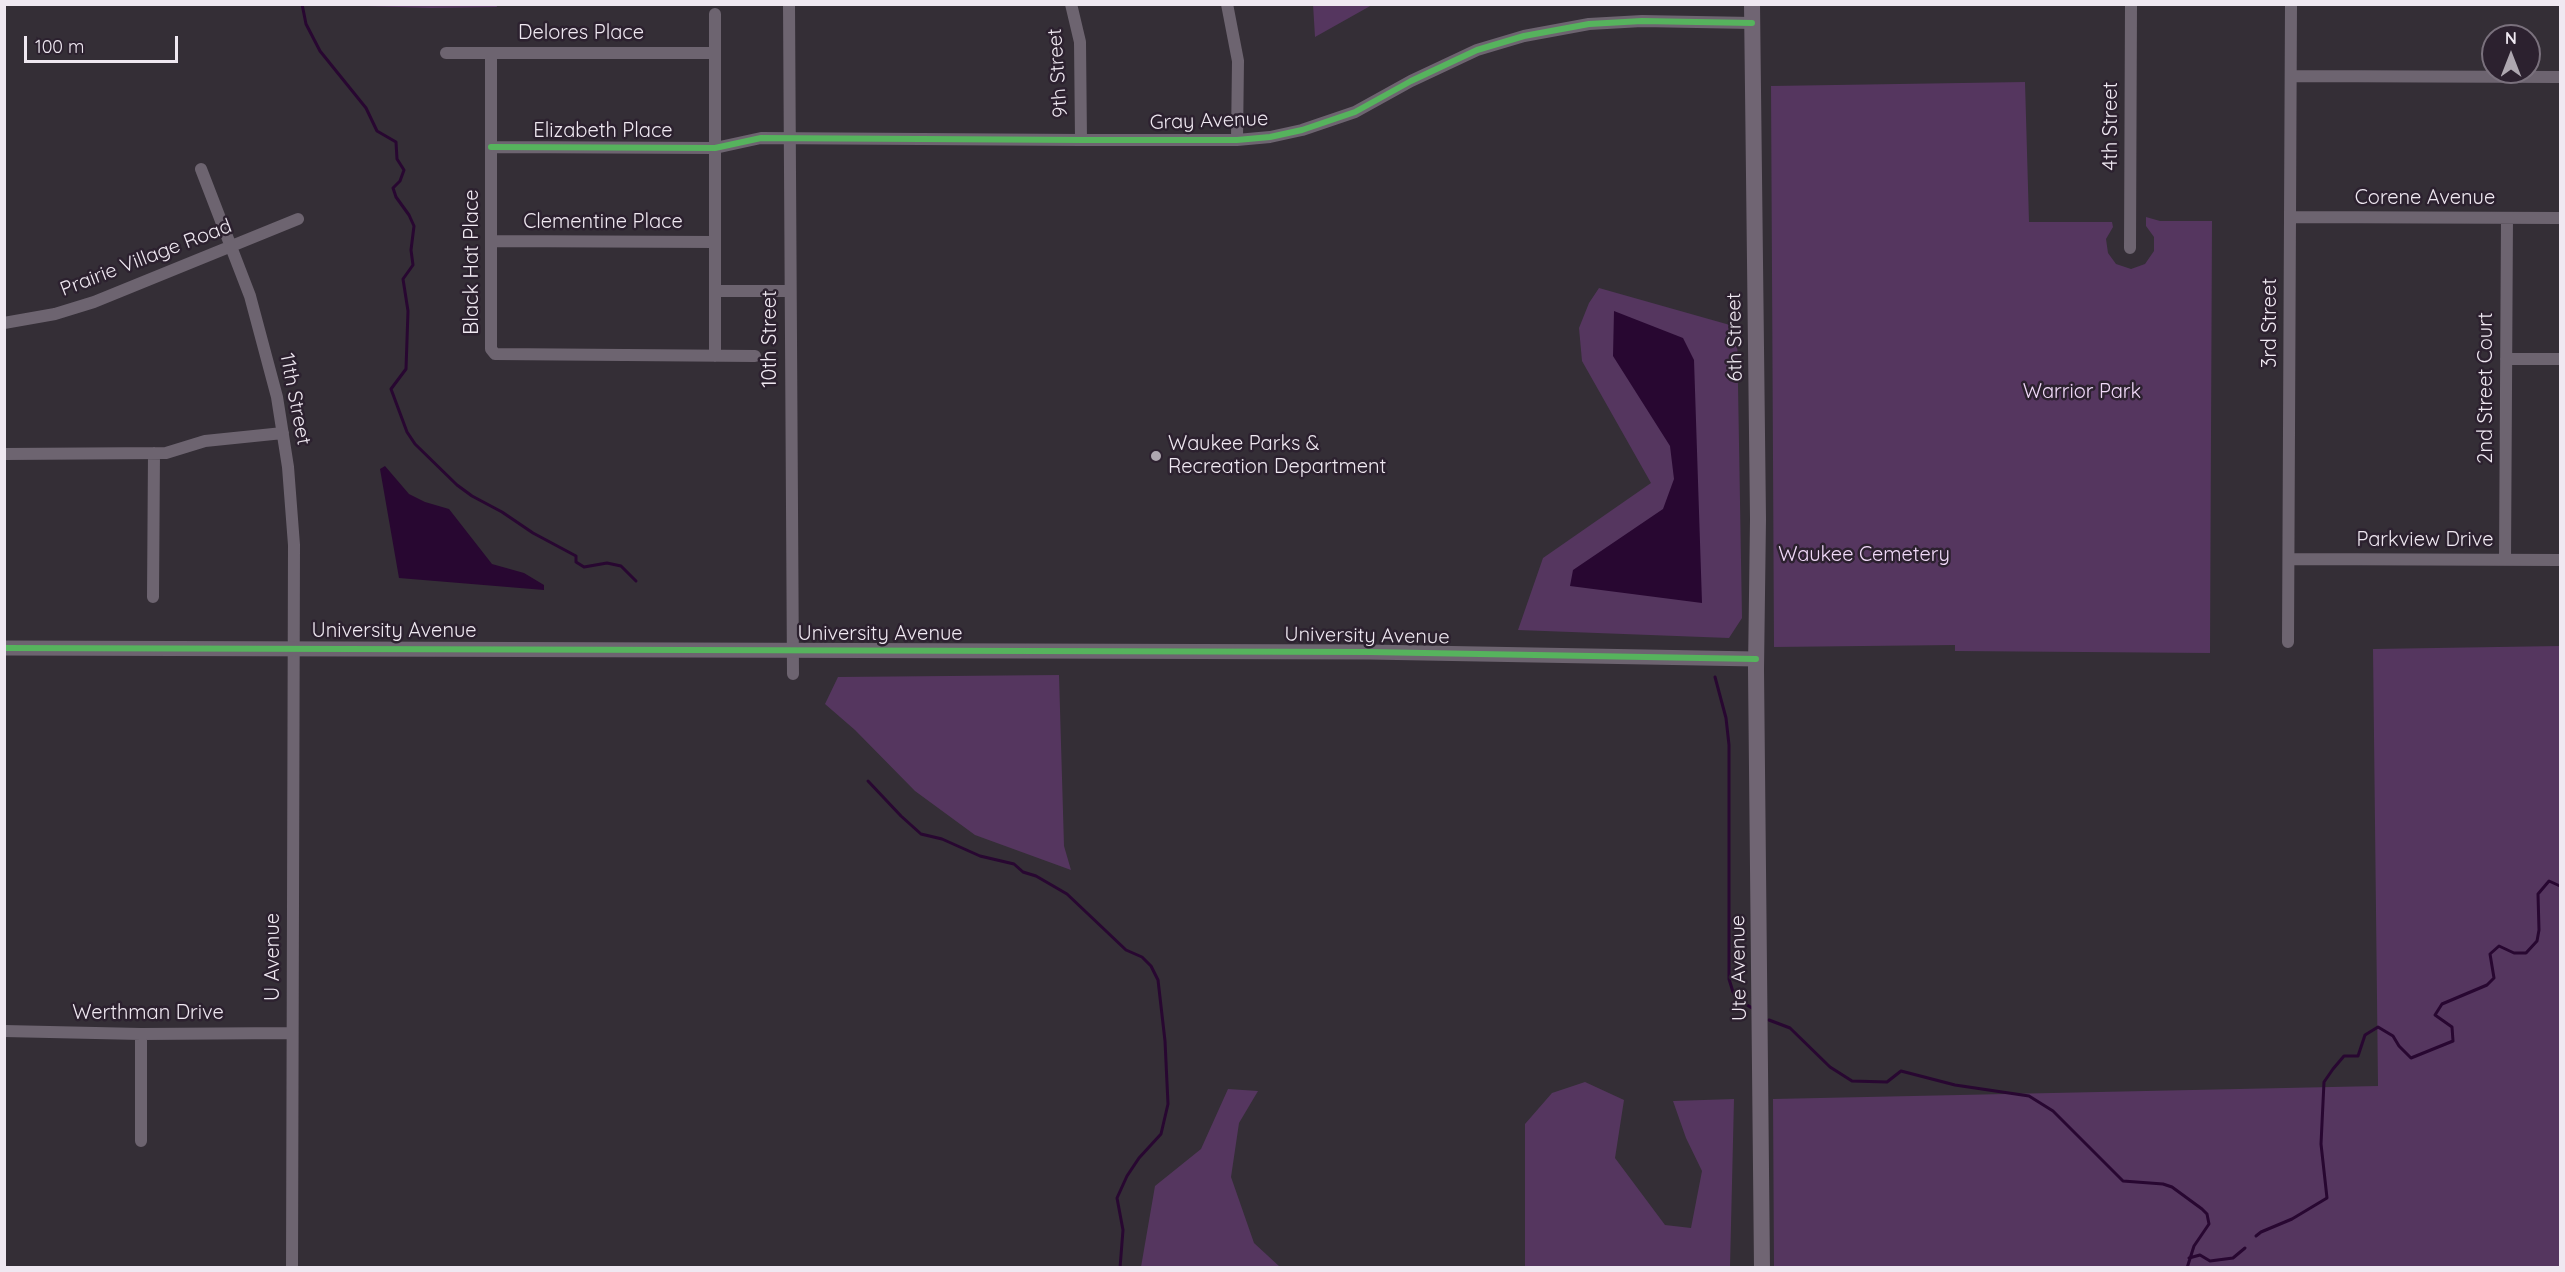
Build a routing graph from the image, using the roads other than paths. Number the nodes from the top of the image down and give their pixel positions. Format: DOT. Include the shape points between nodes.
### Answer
graph roads {
  1 [pos="789,4"];
  2 [pos="1071,4"];
  3 [pos="1227,4"];
  4 [pos="1752,4"];
  5 [pos="2131,4"];
  6 [pos="2291,4"];
  7 [pos="715,14"];
  8 [pos="1752,23"];
  9 [pos="446,52"];
  10 [pos="491,52"];
  11 [pos="715,52"];
  12 [pos="2291,76"];
  13 [pos="2560,76"];
  14 [pos="789,139"];
  15 [pos="1081,140"];
  16 [pos="1237,140"];
  17 [pos="491,147"];
  18 [pos="715,148"];
  19 [pos="201,169"];
  20 [pos="2290,217"];
  21 [pos="2507,218"];
  22 [pos="2560,218"];
  23 [pos="298,219"];
  24 [pos="491,241"];
  25 [pos="715,242"];
  26 [pos="230,247"];
  27 [pos="2130,248"];
  28 [pos="716,291"];
  29 [pos="789,291"];
  30 [pos="4,323"];
  31 [pos="716,356"];
  32 [pos="755,356"];
  33 [pos="2506,358"];
  34 [pos="2560,359"];
  35 [pos="283,433"];
  36 [pos="154,453"];
  37 [pos="4,454"];
  38 [pos="2289,559"];
  39 [pos="2505,560"];
  40 [pos="2560,560"];
  41 [pos="153,597"];
  42 [pos="2288,642"];
  43 [pos="293,647"];
  44 [pos="4,648"];
  45 [pos="793,650"];
  46 [pos="1756,664"];
  47 [pos="793,674"];
  48 [pos="4,1031"];
  49 [pos="292,1033"];
  50 [pos="141,1034"];
  51 [pos="141,1141"];
  52 [pos="292,1268"];
  53 [pos="1762,1268"];
  1 -- 14 [label="street, 10th Street"];
  2 -- 15 [label="street, 9th Street" via="1080,42"];
  3 -- 16 [label="street" via="1238,61"];
  4 -- 8 [label="main road, 6th Street"];
  5 -- 27 [label="street, 4th Street"];
  6 -- 12 [label="street, 3rd Street"];
  7 -- 11 [label="street"];
  8 -- 16 [label="street, Gray Avenue" via="1589,24 1524,36 1477,50 1355,112 1302,130"];
  8 -- 46 [label="main road, 6th Street"];
  9 -- 10 [label="street, Delores Place"];
  10 -- 11 [label="street, Delores Place"];
  10 -- 17 [label="street, Black Hat Place"];
  11 -- 18 [label="street"];
  12 -- 13 [label="street"];
  12 -- 20 [label="street, 3rd Street"];
  14 -- 15 [label="street, Gray Avenue"];
  14 -- 18 [label="street, Elizabeth Place" via="760,138"];
  14 -- 29 [label="street, 10th Street"];
  15 -- 16 [label="street, Gray Avenue"];
  17 -- 18 [label="street, Elizabeth Place"];
  17 -- 24 [label="street, Black Hat Place"];
  18 -- 25 [label="street"];
  19 -- 26 [label="street, 11th Street"];
  20 -- 21 [label="street, Corene Avenue"];
  20 -- 38 [label="street, 3rd Street"];
  21 -- 22 [label="street, Corene Avenue"];
  21 -- 33 [label="street, 2nd Street Court"];
  23 -- 26 [label="street, Prairie Village Road"];
  24 -- 25 [label="street, Clementine Place"];
  24 -- 31 [label="street, Black Hat Place" via="491,349 495,354"];
  25 -- 28 [label="street"];
  26 -- 30 [label="street, Prairie Village Road" via="94,302"];
  26 -- 35 [label="street, 11th Street" via="266,351"];
  28 -- 29 [label="street"];
  28 -- 31 [label="street"];
  29 -- 45 [label="street, 10th Street"];
  31 -- 32 [label="street, Black Hat Place"];
  33 -- 34 [label="street"];
  33 -- 39 [label="street, 2nd Street Court"];
  35 -- 36 [label="street" via="205,441"];
  35 -- 43 [label="street, 11th Street" via="294,545"];
  36 -- 37 [label="street"];
  36 -- 41 [label="street"];
  38 -- 39 [label="street, Parkview Drive"];
  38 -- 42 [label="street, 3rd Street"];
  39 -- 40 [label="street, Parkview Drive"];
  43 -- 44 [label="street, University Avenue"];
  43 -- 45 [label="street, University Avenue"];
  43 -- 49 [label="street, U Avenue"];
  45 -- 46 [label="street, University Avenue" via="1357,651"];
  45 -- 47 [label="street, 10th Street"];
  46 -- 53 [label="main road, Ute Avenue"];
  48 -- 50 [label="street, Werthman Drive"];
  49 -- 50 [label="street, Werthman Drive"];
  49 -- 52 [label="street, U Avenue"];
  50 -- 51 [label="street"];
}
